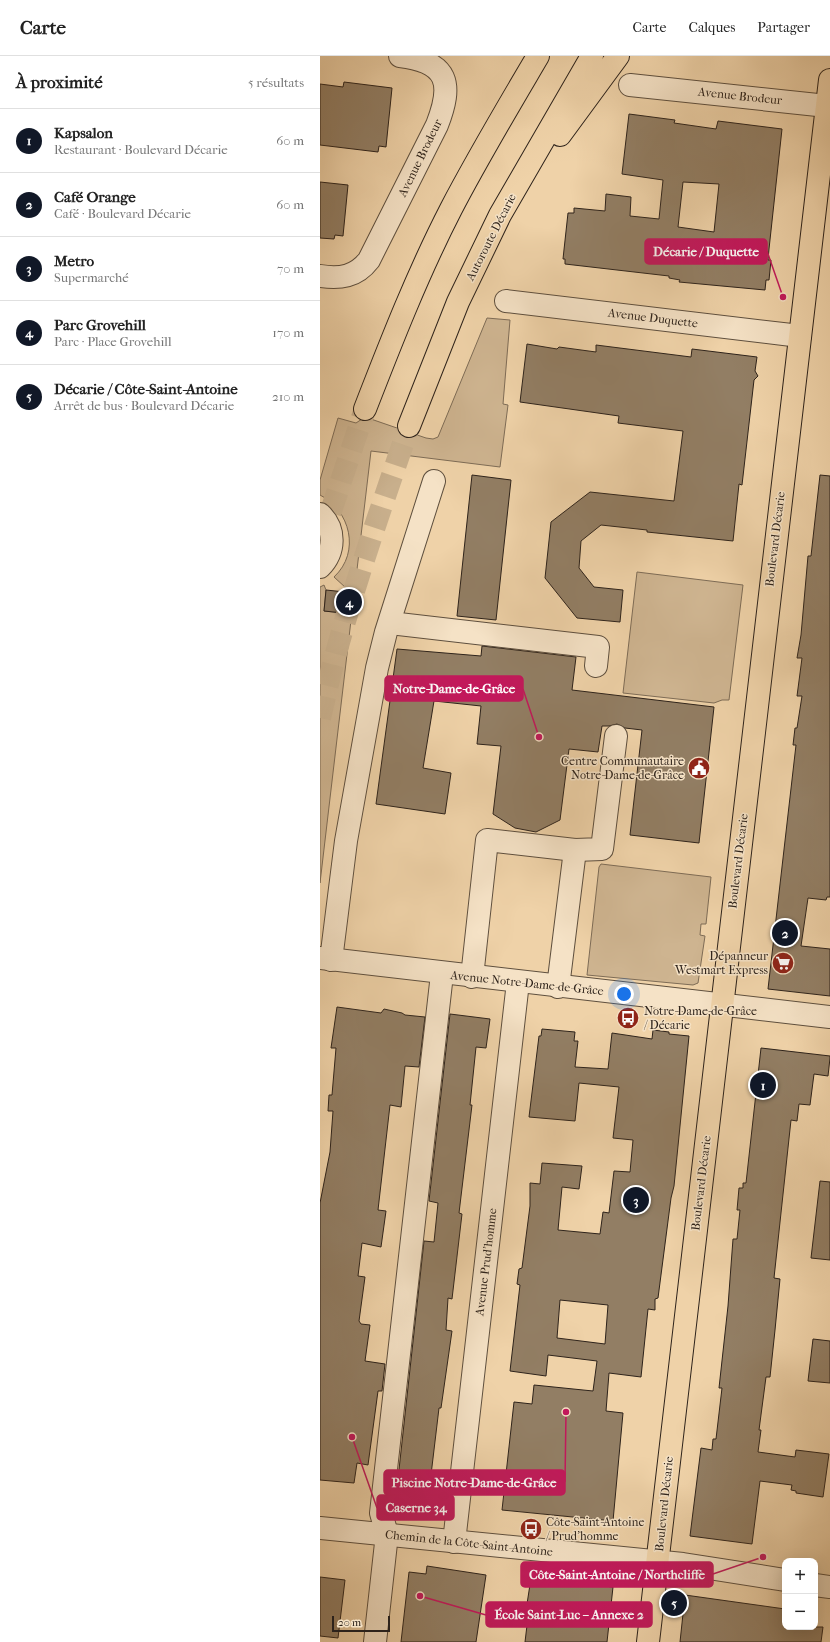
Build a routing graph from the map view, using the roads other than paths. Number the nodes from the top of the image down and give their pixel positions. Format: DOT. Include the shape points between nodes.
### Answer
graph roads {
  1 [pos="400,56"];
  2 [pos="531,56"];
  3 [pos="538,56"];
  4 [pos="592,56"];
  5 [pos="618,56"];
  6 [pos="830,80"];
  7 [pos="521,84"];
  8 [pos="630,85"];
  9 [pos="827,106"];
  10 [pos="500,215"];
  11 [pos="320,276"];
  12 [pos="506,301"];
  13 [pos="800,336"];
  14 [pos="365,410"];
  15 [pos="409,426"];
  16 [pos="434,481"];
  17 [pos="320,514"];
  18 [pos="320,567"];
  19 [pos="390,623"];
  20 [pos="596,666"];
  21 [pos="616,736"];
  22 [pos="574,850"];
  23 [pos="326,959"];
  24 [pos="442,974"];
  25 [pos="472,977"];
  26 [pos="518,982"];
  27 [pos="558,987"];
  28 [pos="722,1005"];
  29 [pos="830,1017"];
  30 [pos="320,1528"];
  31 [pos="387,1534"];
  32 [pos="454,1542"];
  33 [pos="658,1562"];
  34 [pos="782,1580"];
  35 [pos="818,1585"];
  36 [pos="830,1587"];
  37 [pos="375,1642"];
  38 [pos="648,1642"];
  1 -- 11 [label="street, Avenue Brodeur" via="422,60 441,74 445,85 445,101 436,126 369,260 352,274 337,278"];
  2 -- 7 [label="main road"];
  3 -- 7 [label="main road"];
  4 -- 10 [label="main road, Autoroute Décarie"];
  5 -- 10 [label="main road"];
  6 -- 9 [label="main road, Boulevard Décarie"];
  7 -- 14 [label="main road" via="450,210 386,354"];
  8 -- 9 [label="street, Avenue Brodeur"];
  9 -- 13 [label="main road, Boulevard Décarie"];
  10 -- 15 [label="main road, Autoroute Décarie" via="458,302"];
  12 -- 13 [label="street, Avenue Duquette"];
  13 -- 28 [label="main road, Boulevard Décarie"];
  16 -- 19 [label="street"];
  17 -- 18 [label="street" via="330,528 332,543 328,557"];
  19 -- 20 [label="street" via="598,646"];
  19 -- 23 [label="street" via="377,668"];
  21 -- 22 [label="street" via="602,849"];
  22 -- 25 [label="street" via="487,840"];
  22 -- 27 [label="street"];
  23 -- 24 [label="street, Avenue Notre-Dame-de-Grâce"];
  24 -- 25 [label="street, Avenue Notre-Dame-de-Grâce"];
  24 -- 31 [label="street" via="381,1513"];
  25 -- 26 [label="street, Avenue Notre-Dame-de-Grâce"];
  26 -- 27 [label="street, Avenue Notre-Dame-de-Grâce"];
  26 -- 32 [label="street, Avenue Prud'homme"];
  27 -- 28 [label="street, Avenue Notre-Dame-de-Grâce"];
  28 -- 29 [label="street, Avenue Notre-Dame-de-Grâce"];
  28 -- 33 [label="main road, Boulevard Décarie"];
  30 -- 31 [label="street, Chemin de la Côte-Saint-Antoine"];
  31 -- 32 [label="street, Chemin de la Côte-Saint-Antoine"];
  31 -- 37 [label="street"];
  32 -- 33 [label="street, Chemin de la Côte-Saint-Antoine"];
  33 -- 34 [label="street, Chemin de la Côte-Saint-Antoine"];
  33 -- 38 [label="main road, Boulevard Décarie"];
  35 -- 36 [label="street"];
}
